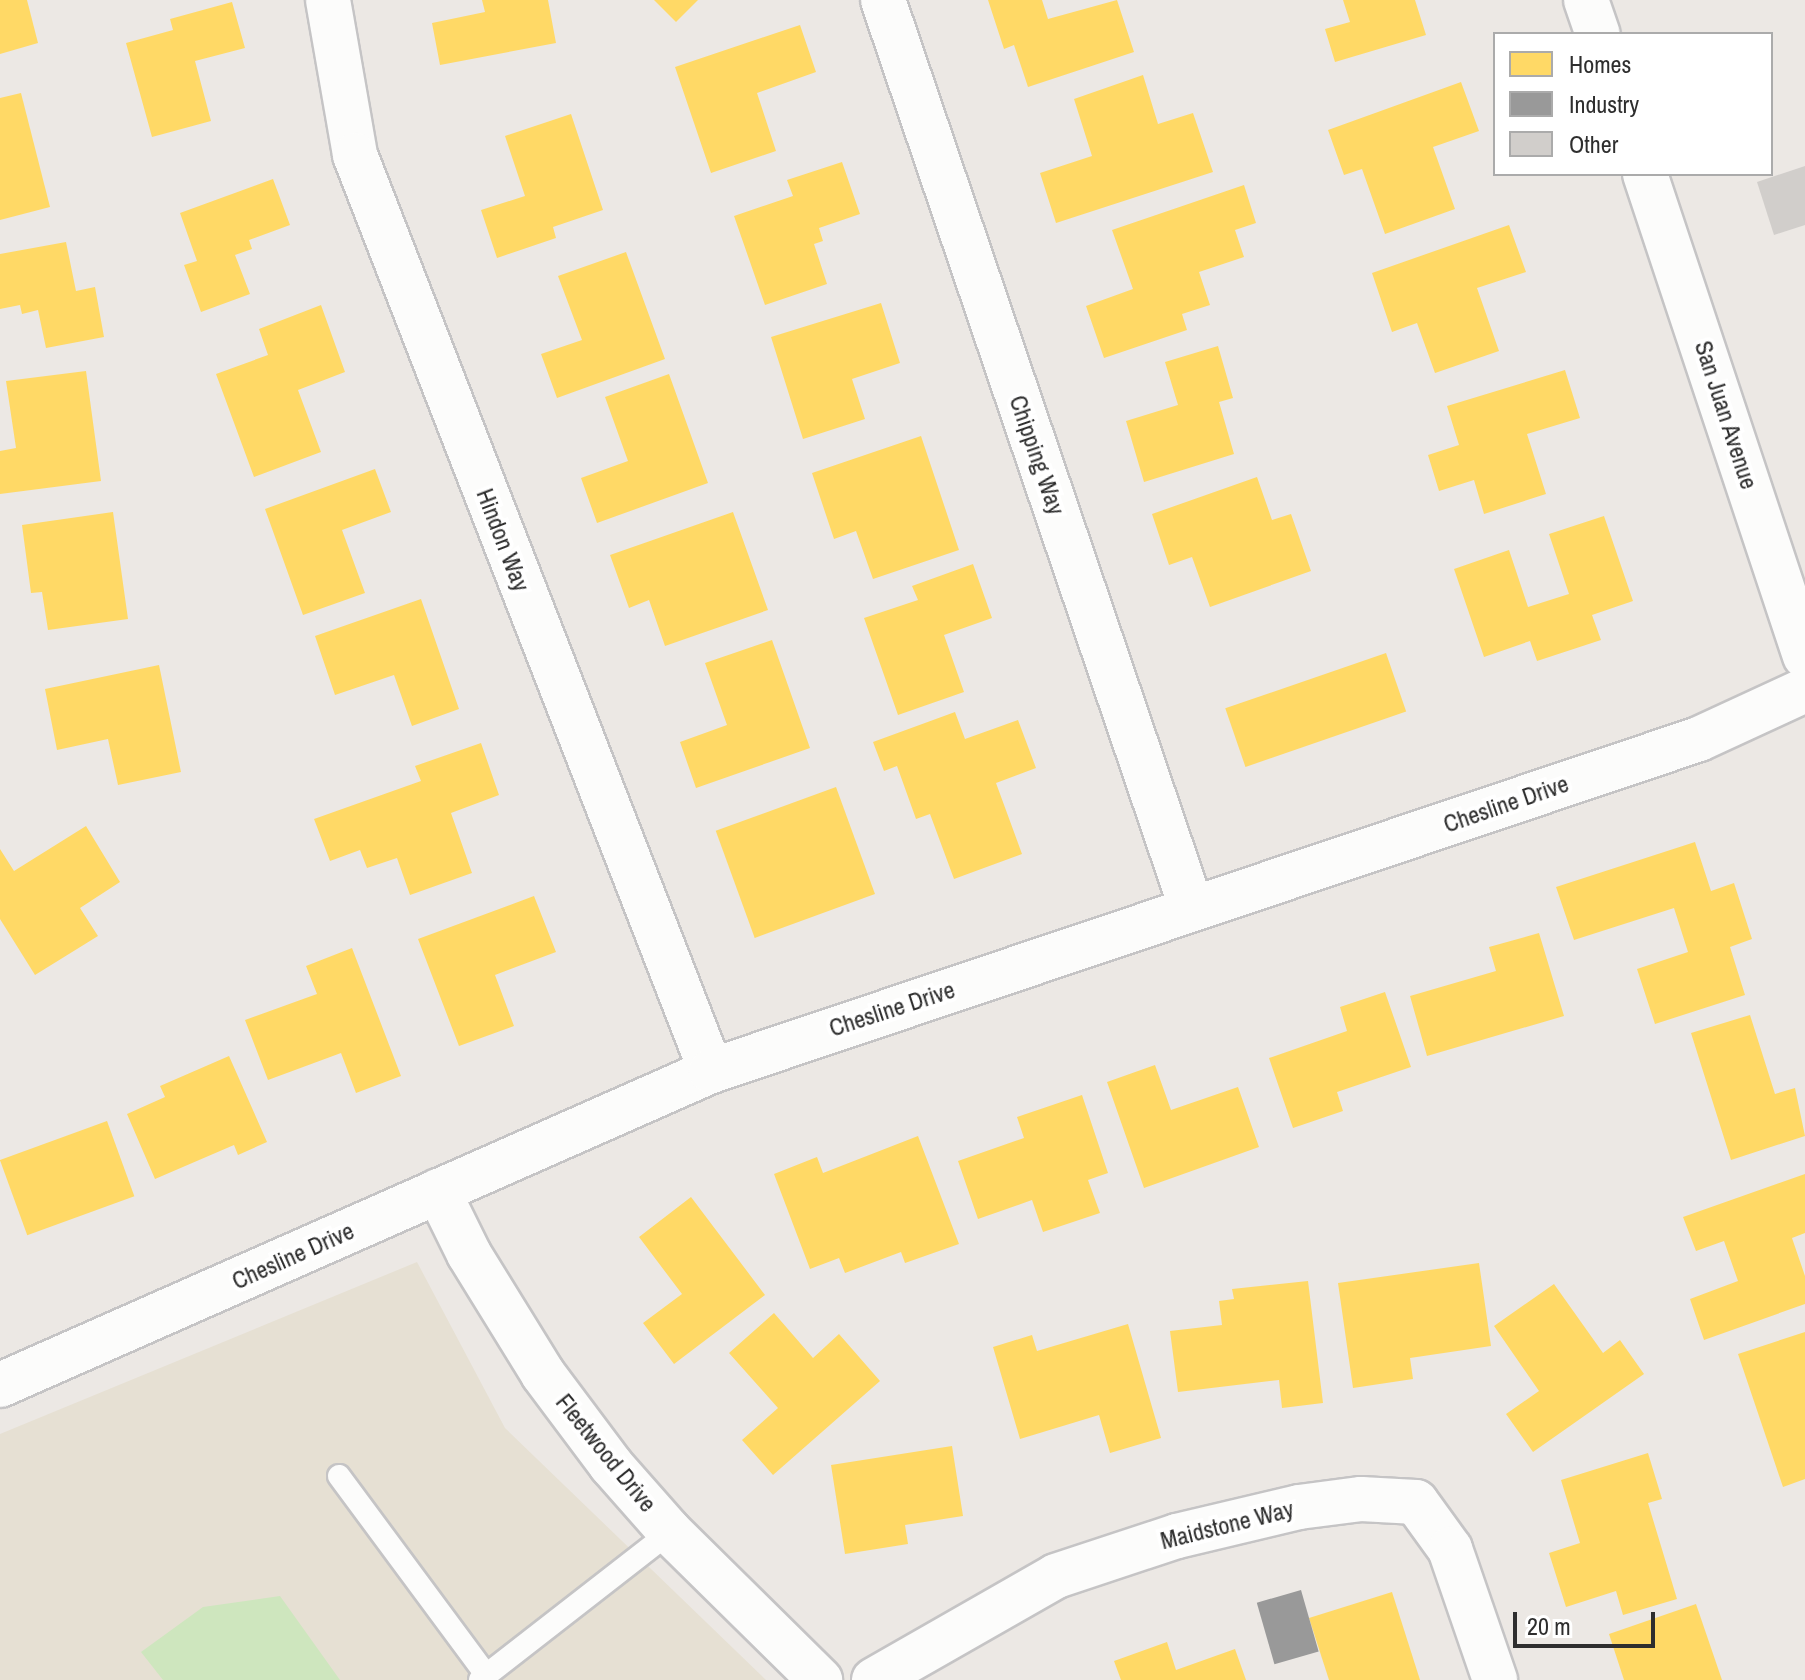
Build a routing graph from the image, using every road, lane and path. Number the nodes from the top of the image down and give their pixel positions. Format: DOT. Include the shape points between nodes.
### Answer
graph roads {
  1 [pos="328,0"];
  2 [pos="883,0"];
  3 [pos="1586,0"];
  4 [pos="1597,32"];
  5 [pos="1646,176"];
  6 [pos="1805,656"];
  7 [pos="1805,690"];
  8 [pos="1192,909"];
  9 [pos="711,1071"];
  10 [pos="438,1191"];
  11 [pos="0,1385"];
  12 [pos="339,1476"];
  13 [pos="670,1532"];
  14 [pos="483,1678"];
  15 [pos="820,1680"];
  16 [pos="874,1680"];
  17 [pos="1495,1680"];
  1 -- 9 [label="street, Hindon Way" via="355,155"];
  2 -- 8 [label="street, Chipping Way"];
  3 -- 4 [label="street"];
  5 -- 6 [label="street, San Juan Avenue"];
  7 -- 8 [label="street, Chesline Drive" via="1699,739"];
  8 -- 9 [label="street, Chesline Drive"];
  9 -- 10 [label="street, Chesline Drive"];
  10 -- 11 [label="street, Chesline Drive"];
  10 -- 13 [label="street, Fleetwood Drive" via="469,1254 543,1374 611,1465"];
  12 -- 14 [label="lane"];
  13 -- 14 [label="lane"];
  13 -- 15 [label="street, Fleetwood Drive"];
  16 -- 17 [label="street, Maidstone Way" via="1056,1576 1177,1536 1299,1507 1361,1499 1416,1502 1450,1549"];
}
